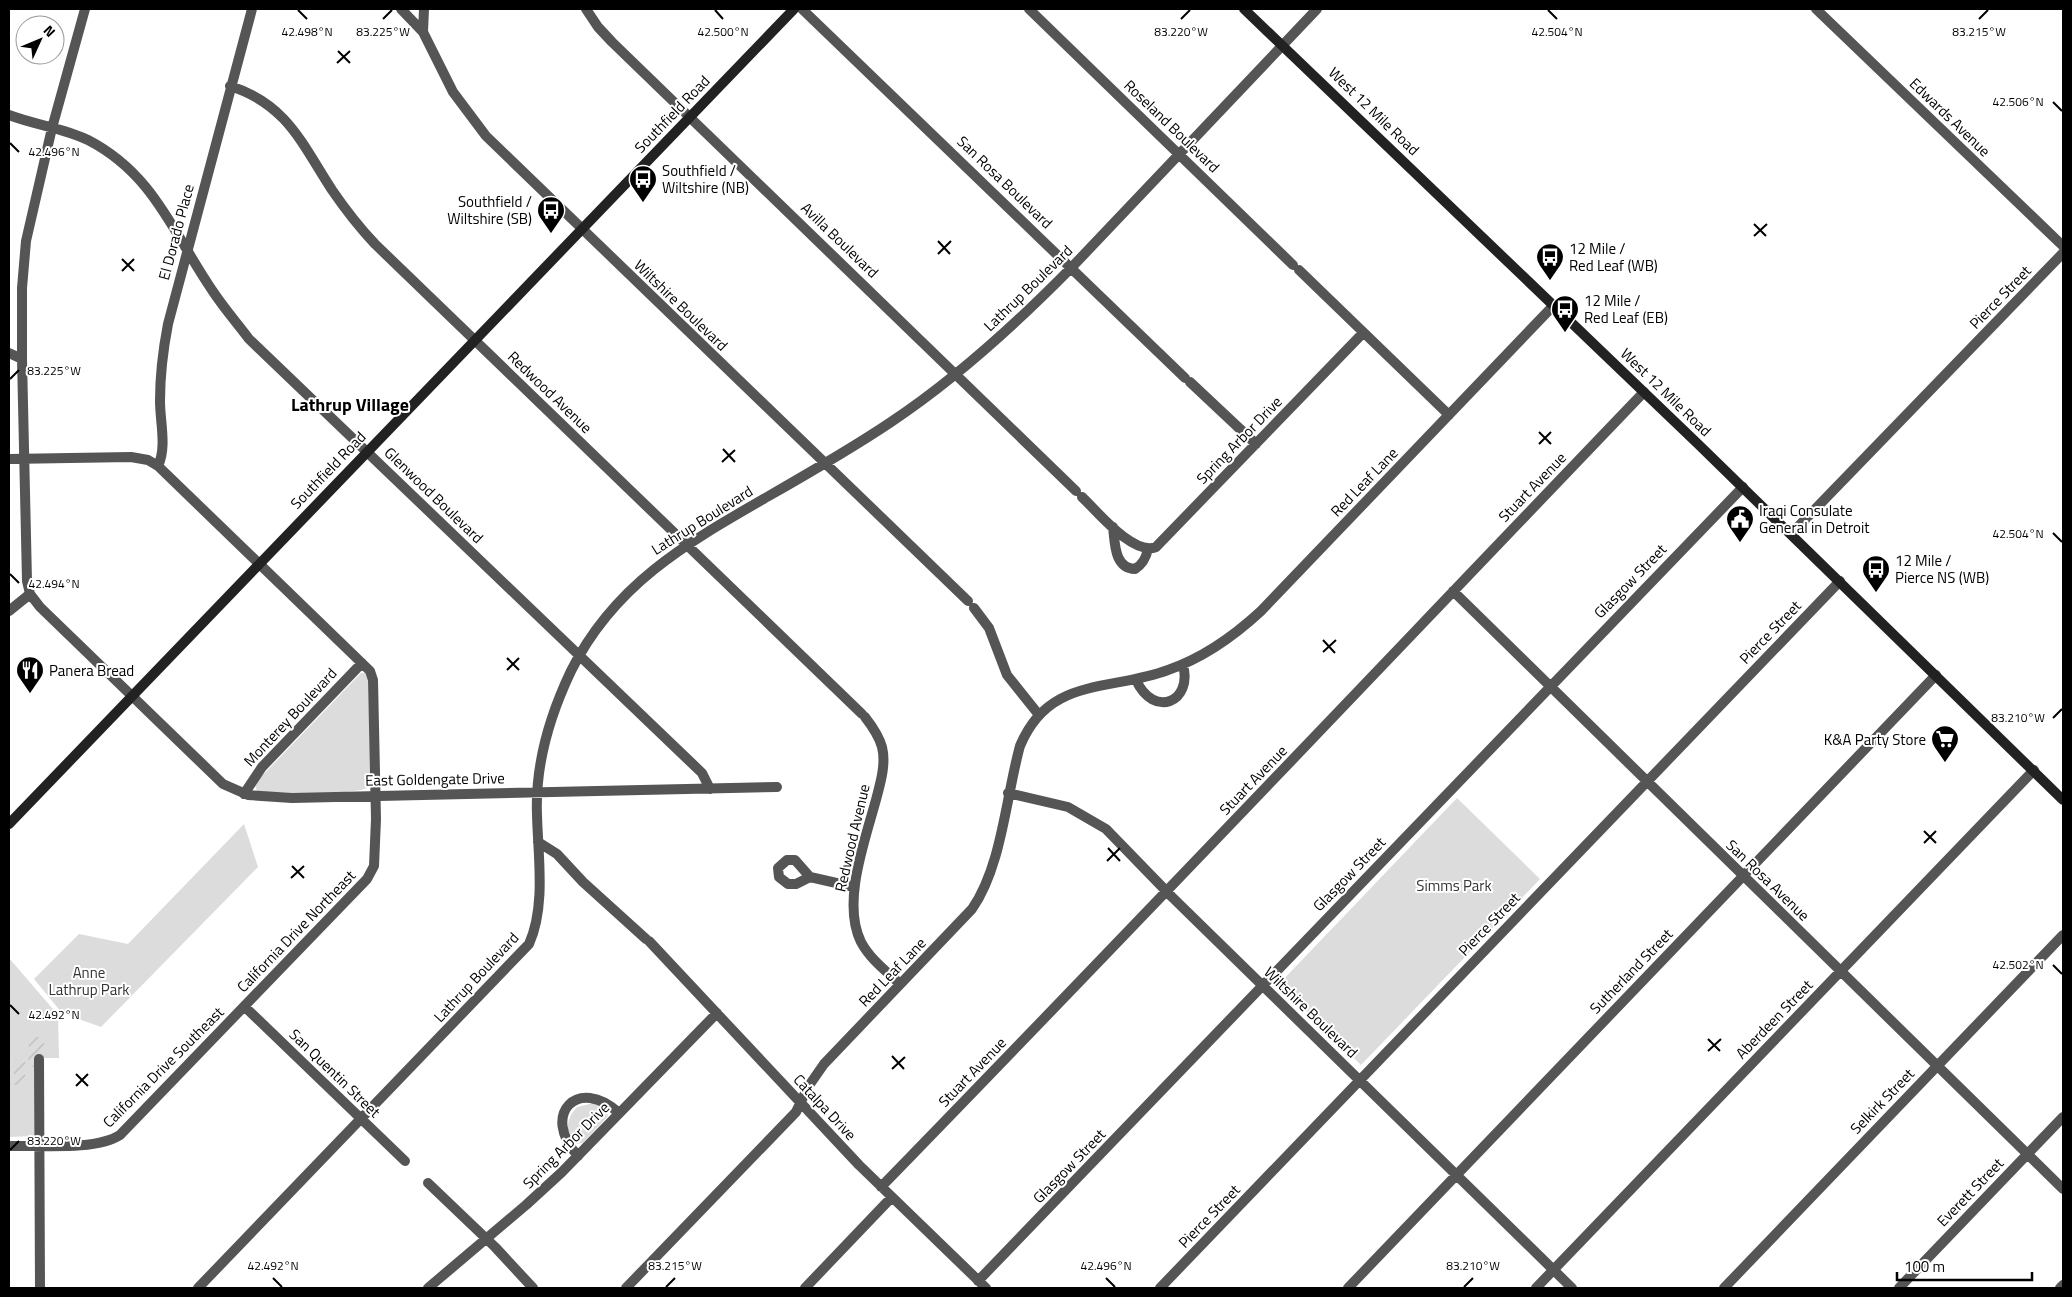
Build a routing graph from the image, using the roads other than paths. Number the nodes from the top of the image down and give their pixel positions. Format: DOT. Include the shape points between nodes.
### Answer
graph roads {
  1 [pos="85,9"];
  2 [pos="252,9"];
  3 [pos="401,9"];
  4 [pos="424,9"];
  5 [pos="586,9"];
  6 [pos="794,9"];
  7 [pos="802,9"];
  8 [pos="1029,9"];
  9 [pos="1244,9"];
  10 [pos="1317,9"];
  11 [pos="1816,9"];
  12 [pos="423,32"];
  13 [pos="1282,45"];
  14 [pos="230,86"];
  15 [pos="9,116"];
  16 [pos="690,117"];
  17 [pos="52,128"];
  18 [pos="1179,154"];
  19 [pos="582,229"];
  20 [pos="2063,246"];
  21 [pos="187,249"];
  22 [pos="2063,253"];
  23 [pos="1072,267"];
  24 [pos="1554,305"];
  25 [pos="1364,332"];
  26 [pos="474,340"];
  27 [pos="9,353"];
  28 [pos="22,359"];
  29 [pos="956,374"];
  30 [pos="1644,392"];
  31 [pos="1449,415"];
  32 [pos="1256,444"];
  33 [pos="367,452"];
  34 [pos="9,459"];
  35 [pos="24,459"];
  36 [pos="825,463"];
  37 [pos="158,466"];
  38 [pos="1743,487"];
  39 [pos="1114,527"];
  40 [pos="1791,534"];
  41 [pos="686,544"];
  42 [pos="1148,549"];
  43 [pos="259,564"];
  44 [pos="1840,581"];
  45 [pos="1453,591"];
  46 [pos="30,594"];
  47 [pos="9,611"];
  48 [pos="579,656"];
  49 [pos="362,664"];
  50 [pos="1183,665"];
  51 [pos="1936,676"];
  52 [pos="1136,680"];
  53 [pos="1550,686"];
  54 [pos="132,695"];
  55 [pos="1039,715"];
  56 [pos="2034,770"];
  57 [pos="1646,782"];
  58 [pos="777,787"];
  59 [pos="710,789"];
  60 [pos="537,791"];
  61 [pos="1008,793"];
  62 [pos="244,794"];
  63 [pos="376,794"];
  64 [pos="2063,800"];
  65 [pos="9,824"];
  66 [pos="538,842"];
  67 [pos="1743,876"];
  68 [pos="810,877"];
  69 [pos="854,887"];
  70 [pos="1165,890"];
  71 [pos="2063,935"];
  72 [pos="1841,972"];
  73 [pos="900,984"];
  74 [pos="1262,986"];
  75 [pos="245,1007"];
  76 [pos="717,1013"];
  77 [pos="39,1059"];
  78 [pos="1937,1066"];
  79 [pos="1359,1080"];
  80 [pos="801,1103"];
  81 [pos="619,1113"];
  82 [pos="2063,1117"];
  83 [pos="360,1119"];
  84 [pos="9,1146"];
  85 [pos="39,1146"];
  86 [pos="2028,1154"];
  87 [pos="578,1156"];
  88 [pos="405,1161"];
  89 [pos="1457,1175"];
  90 [pos="428,1183"];
  91 [pos="881,1187"];
  92 [pos="2063,1190"];
  93 [pos="891,1198"];
  94 [pos="486,1239"];
  95 [pos="1553,1270"];
  96 [pos="2063,1285"];
  97 [pos="982,1286"];
  98 [pos="40,1288"];
  99 [pos="198,1288"];
  100 [pos="428,1288"];
  101 [pos="533,1288"];
  102 [pos="626,1288"];
  103 [pos="805,1288"];
  104 [pos="1160,1288"];
  105 [pos="1348,1288"];
  106 [pos="1536,1288"];
  107 [pos="1572,1288"];
  108 [pos="1724,1288"];
  109 [pos="1899,1288"];
  110 [pos="2060,1288"];
  1 -- 17 [label="street"];
  2 -- 14 [label="street, El Dorado Place"];
  3 -- 12 [label="street, Wiltshire Boulevard"];
  4 -- 12 [label="street"];
  5 -- 16 [label="street, Avilla Boulevard" via="607,37"];
  6 -- 16 [label="main road, Southfield Road"];
  7 -- 23 [label="street, San Rosa Boulevard"];
  8 -- 18 [label="street, Roseland Boulevard"];
  9 -- 13 [label="main road, West 12 Mile Road"];
  10 -- 13 [label="street, Lathrup Boulevard"];
  11 -- 20 [label="street, Edwards Avenue"];
  12 -- 19 [label="street, Wiltshire Boulevard" via="453,92 474,122"];
  13 -- 18 [label="street, Lathrup Boulevard"];
  13 -- 24 [label="main road, West 12 Mile Road"];
  14 -- 21 [label="street, El Dorado Place"];
  14 -- 26 [label="street, Redwood Avenue" via="263,101 285,118 359,227"];
  15 -- 17 [label="street, Glenwood Boulevard"];
  16 -- 19 [label="main road, Southfield Road"];
  16 -- 29 [label="street, Avilla Boulevard"];
  17 -- 21 [label="street, Glenwood Boulevard" via="88,140 128,168 160,203"];
  17 -- 28 [label="street" via="26,241"];
  18 -- 23 [label="street, Lathrup Boulevard"];
  18 -- 25 [label="street, Roseland Boulevard"];
  19 -- 26 [label="main road, Southfield Road"];
  19 -- 36 [label="street, Wiltshire Boulevard"];
  21 -- 33 [label="street, Glenwood Boulevard" via="212,291 249,339"];
  21 -- 37 [label="street, El Dorado Place" via="161,362 163,456"];
  22 -- 40 [label="street, Pierce Street"];
  23 -- 29 [label="street, Lathrup Boulevard"];
  23 -- 32 [label="street, San Rosa Boulevard"];
  24 -- 30 [label="main road, West 12 Mile Road"];
  24 -- 31 [label="street, Red Leaf Lane"];
  25 -- 31 [label="street, Roseland Boulevard"];
  25 -- 32 [label="street, Spring Arbor Drive"];
  26 -- 33 [label="main road, Southfield Road"];
  26 -- 41 [label="street, Redwood Avenue"];
  27 -- 28 [label="street"];
  28 -- 35 [label="street"];
  29 -- 36 [label="street, Lathrup Boulevard" via="894,420"];
  29 -- 39 [label="street, Avilla Boulevard"];
  30 -- 38 [label="main road, West 12 Mile Road"];
  30 -- 45 [label="street, Stuart Avenue"];
  31 -- 50 [label="street, Red Leaf Lane" via="1253,619"];
  32 -- 42 [label="street, Spring Arbor Drive" via="1161,543"];
  33 -- 43 [label="main road, Southfield Road"];
  33 -- 48 [label="street, Glenwood Boulevard"];
  34 -- 35 [label="street"];
  35 -- 37 [label="street" via="131,457 148,460"];
  35 -- 46 [label="street"];
  36 -- 41 [label="street, Lathrup Boulevard"];
  36 -- 55 [label="street, Wiltshire Boulevard" via="971,604 989,628 1007,675"];
  37 -- 43 [label="street, California Drive Northeast"];
  38 -- 40 [label="main road, West 12 Mile Road"];
  38 -- 53 [label="street, Glasgow Street"];
  39 -- 42 [label="street, Avilla Boulevard" via="1131,542"];
  39 -- 42 [label="street, Spring Arbor Drive" via="1115,547 1121,562 1129,568 1139,566"];
  40 -- 44 [label="main road, West 12 Mile Road"];
  41 -- 48 [label="street, Lathrup Boulevard" via="630,589"];
  41 -- 69 [label="street, Redwood Avenue" via="864,715 875,730 881,746 882,770"];
  43 -- 49 [label="street, California Drive Northeast"];
  43 -- 54 [label="main road, Southfield Road"];
  44 -- 51 [label="main road, West 12 Mile Road"];
  44 -- 57 [label="street, Pierce Street"];
  45 -- 53 [label="street, San Rosa Avenue"];
  45 -- 70 [label="street, Stuart Avenue" via="1364,688"];
  46 -- 47 [label="street"];
  46 -- 54 [label="street, East Goldengate Drive" via="45,613"];
  48 -- 59 [label="street, Glenwood Boulevard" via="702,773"];
  48 -- 60 [label="street, Lathrup Boulevard" via="546,736"];
  49 -- 62 [label="street, Monterey Boulevard" via="262,767"];
  49 -- 63 [label="street, California Drive Northeast" via="373,680"];
  50 -- 52 [label="street, Red Leaf Lane"];
  50 -- 52 [label="street" via="1183,686 1179,694 1169,701 1150,700"];
  51 -- 56 [label="main road, West 12 Mile Road"];
  51 -- 67 [label="street, Sutherland Street"];
  52 -- 55 [label="street, Red Leaf Lane" via="1071,693 1047,706"];
  53 -- 57 [label="street, San Rosa Avenue"];
  53 -- 74 [label="street, Glasgow Street"];
  54 -- 62 [label="street, East Goldengate Drive" via="223,784"];
  54 -- 65 [label="main road, Southfield Road"];
  55 -- 61 [label="street, Red Leaf Lane" via="1020,746"];
  56 -- 64 [label="main road, West 12 Mile Road"];
  56 -- 72 [label="street, Aberdeen Street"];
  57 -- 67 [label="street, San Rosa Avenue"];
  57 -- 79 [label="street, Pierce Street"];
  58 -- 59 [label="street, East Goldengate Drive"];
  59 -- 60 [label="street, East Goldengate Drive"];
  60 -- 63 [label="street, East Goldengate Drive"];
  60 -- 66 [label="street, Lathrup Boulevard"];
  61 -- 70 [label="street, Wiltshire Boulevard" via="1068,808 1095,821 1119,840"];
  61 -- 73 [label="street, Red Leaf Lane" via="985,889 964,920"];
  62 -- 63 [label="street, East Goldengate Drive" via="284,798"];
  63 -- 75 [label="street, California Drive Northeast" via="374,866 367,879"];
  66 -- 76 [label="street, Catalpa Drive" via="557,854"];
  66 -- 83 [label="street, Lathrup Boulevard" via="539,887 535,931 529,944"];
  67 -- 72 [label="street, San Rosa Avenue"];
  67 -- 89 [label="street, Sutherland Street"];
  68 -- 69 [label="street"];
  69 -- 73 [label="street, Redwood Avenue" via="852,914 861,942 875,961"];
  70 -- 74 [label="street, Wiltshire Boulevard"];
  70 -- 91 [label="street, Stuart Avenue"];
  71 -- 78 [label="street, Selkirk Street"];
  72 -- 78 [label="street, San Rosa Avenue"];
  72 -- 95 [label="street, Aberdeen Street"];
  73 -- 80 [label="street, Red Leaf Lane" via="824,1064"];
  74 -- 79 [label="street, Wiltshire Boulevard"];
  74 -- 97 [label="street, Glasgow Street"];
  75 -- 83 [label="street, San Quentin Street"];
  75 -- 85 [label="street, California Drive Southeast" via="116,1138 97,1144"];
  76 -- 80 [label="street, Catalpa Drive"];
  76 -- 81 [label="street, Spring Arbor Drive"];
  77 -- 85 [label="street"];
  78 -- 86 [label="street, San Rosa Avenue"];
  78 -- 108 [label="street, Selkirk Street"];
  79 -- 89 [label="street, Wiltshire Boulevard"];
  79 -- 104 [label="street, Pierce Street"];
  80 -- 91 [label="street, Catalpa Drive"];
  80 -- 102 [label="street, Red Leaf Lane" via="790,1119"];
  81 -- 87 [label="street, Spring Arbor Drive"];
  81 -- 87 [label="street" via="600,1098 590,1096 578,1099 568,1107 562,1118 562,1131 566,1142"];
  82 -- 86 [label="street, Everett Street"];
  83 -- 88 [label="street, San Quentin Street"];
  83 -- 99 [label="street, Lathrup Boulevard"];
  84 -- 85 [label="street, California Drive Southeast"];
  85 -- 98 [label="street"];
  86 -- 92 [label="street, San Rosa Avenue"];
  86 -- 109 [label="street, Everett Street"];
  87 -- 94 [label="street, Spring Arbor Drive"];
  89 -- 95 [label="street, Wiltshire Boulevard"];
  89 -- 105 [label="street, Sutherland Street"];
  90 -- 94 [label="street"];
  91 -- 93 [label="street, Catalpa Drive"];
  93 -- 97 [label="street, Catalpa Drive"];
  93 -- 103 [label="street"];
  94 -- 100 [label="street, Spring Arbor Drive"];
  94 -- 101 [label="street"];
  95 -- 106 [label="street, Aberdeen Street"];
  95 -- 107 [label="street, Wiltshire Boulevard"];
  96 -- 110 [label="street"];
}
